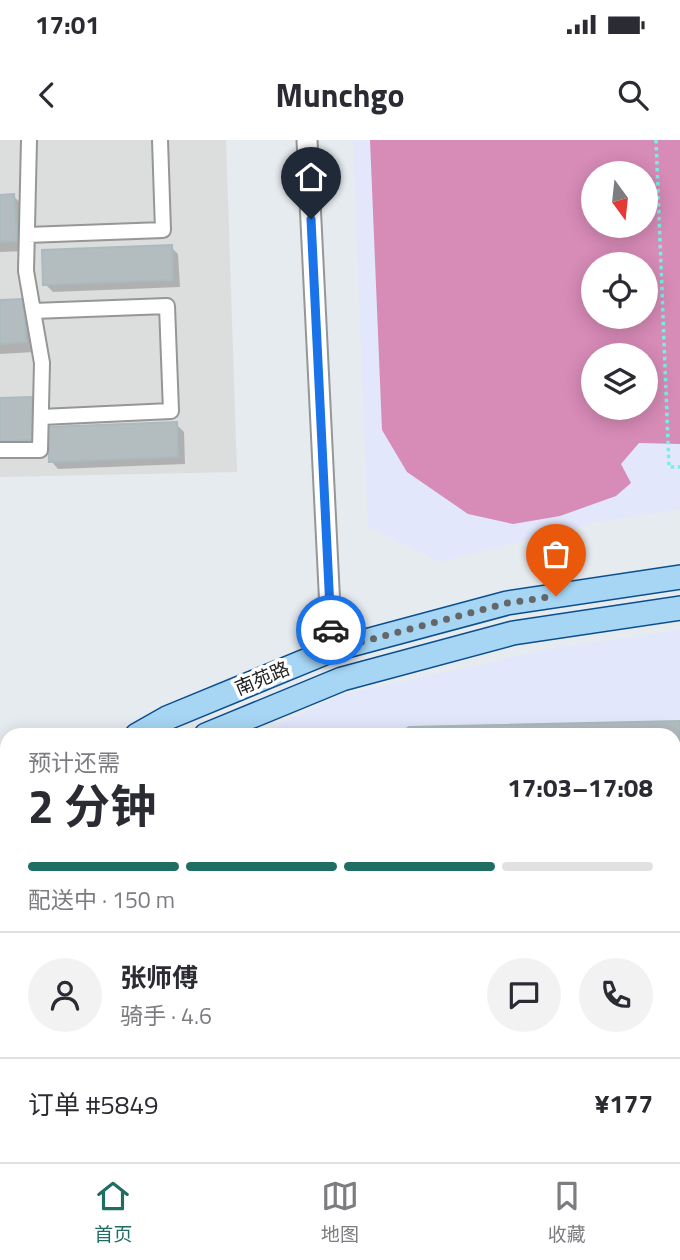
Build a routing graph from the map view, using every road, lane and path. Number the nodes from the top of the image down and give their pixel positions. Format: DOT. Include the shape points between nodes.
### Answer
graph roads {
  1 [pos="29,140"];
  2 [pos="160,140"];
  3 [pos="307,140"];
  4 [pos="656,140"];
  5 [pos="27,235"];
  6 [pos="33,311"];
  7 [pos="41,417"];
  8 [pos="0,450"];
  9 [pos="680,467"];
  10 [pos="680,578"];
  11 [pos="680,608"];
  12 [pos="332,650"];
  13 [pos="149,728"];
  14 [pos="223,728"];
  1 -- 5 [label="street"];
  2 -- 5 [label="street" via="163,230"];
  3 -- 12 [label="street"];
  4 -- 9 [label="path" via="669,467"];
  5 -- 6 [label="street" via="26,271"];
  6 -- 7 [label="street" via="42,363"];
  6 -- 7 [label="street" via="167,306 171,411"];
  7 -- 8 [label="street" via="40,450"];
  10 -- 12 [label="main road, 南苑路" via="507,603"];
  11 -- 14 [label="main road, 南苑路" via="473,643 342,679"];
  12 -- 13 [label="main road, 南苑路"];
}
